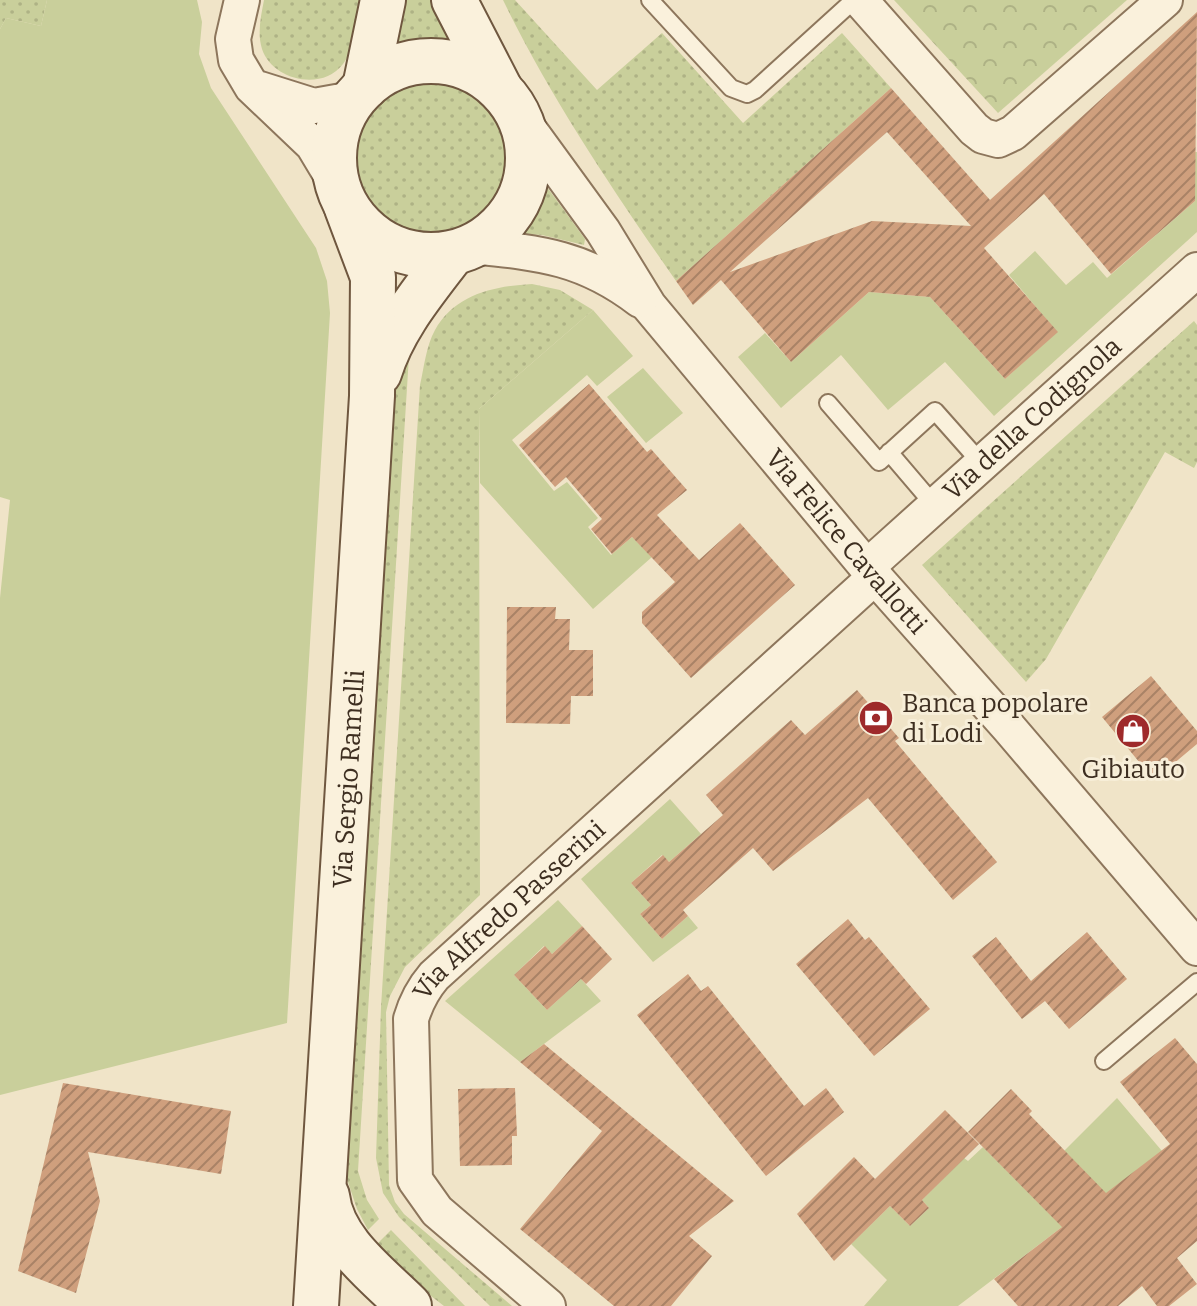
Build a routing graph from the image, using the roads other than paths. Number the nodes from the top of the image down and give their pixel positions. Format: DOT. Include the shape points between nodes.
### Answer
graph roads {
  1 [pos="242,0"];
  2 [pos="383,0"];
  3 [pos="454,0"];
  4 [pos="650,0"];
  5 [pos="857,0"];
  6 [pos="1165,0"];
  7 [pos="252,87"];
  8 [pos="359,93"];
  9 [pos="510,103"];
  10 [pos="342,196"];
  11 [pos="462,250"];
  12 [pos="1194,279"];
  13 [pos="649,306"];
  14 [pos="372,396"];
  15 [pos="828,403"];
  16 [pos="889,452"];
  17 [pos="982,464"];
  18 [pos="935,506"];
  19 [pos="871,572"];
  20 [pos="1197,948"];
  21 [pos="1197,982"];
  22 [pos="1104,1061"];
  23 [pos="326,1161"];
  24 [pos="316,1306"];
  25 [pos="409,1306"];
  26 [pos="548,1306"];
  1 -- 7 [label="street" via="233,39 236,60"];
  2 -- 8 [label="street"];
  3 -- 9 [label="street, Via Felice Cavallotti"];
  4 -- 5 [label="lane" via="731,88 747,94"];
  5 -- 6 [label="street" via="974,129 998,140 1013,133"];
  7 -- 8 [label="street" via="314,106"];
  7 -- 10 [label="street" via="313,145"];
  8 -- 9 [label="street, Via Felice Cavallotti" via="384,72 430,61 483,75"];
  8 -- 10 [label="street" via="341,121 335,145"];
  9 -- 11 [label="street, Via Felice Cavallotti" via="528,152 519,201 495,232"];
  9 -- 13 [label="street, Via Felice Cavallotti" via="603,231"];
  10 -- 11 [label="street" via="371,235 401,251 422,256"];
  10 -- 14 [label="street, Via Sergio Ramelli" via="373,277"];
  11 -- 13 [label="street" via="564,259 607,278"];
  11 -- 14 [label="street, Via Sergio Ramelli" via="393,337"];
  12 -- 17 [label="street, Via della Codignola"];
  13 -- 19 [label="street, Via Felice Cavallotti"];
  14 -- 23 [label="street, Via Sergio Ramelli"];
  15 -- 16 [label="lane" via="879,462"];
  16 -- 17 [label="lane" via="935,411"];
  16 -- 18 [label="lane"];
  17 -- 18 [label="street, Via della Codignola"];
  18 -- 19 [label="street, Via della Codignola"];
  19 -- 20 [label="street, Via Felice Cavallotti"];
  19 -- 26 [label="street, Via Alfredo Passerini" via="434,976 415,1003 415,1180 437,1211"];
  21 -- 22 [label="lane"];
  23 -- 24 [label="street, Via Sergio Ramelli"];
  23 -- 25 [label="street, Via Sergio Ramelli" via="327,1199 337,1229"];
}
